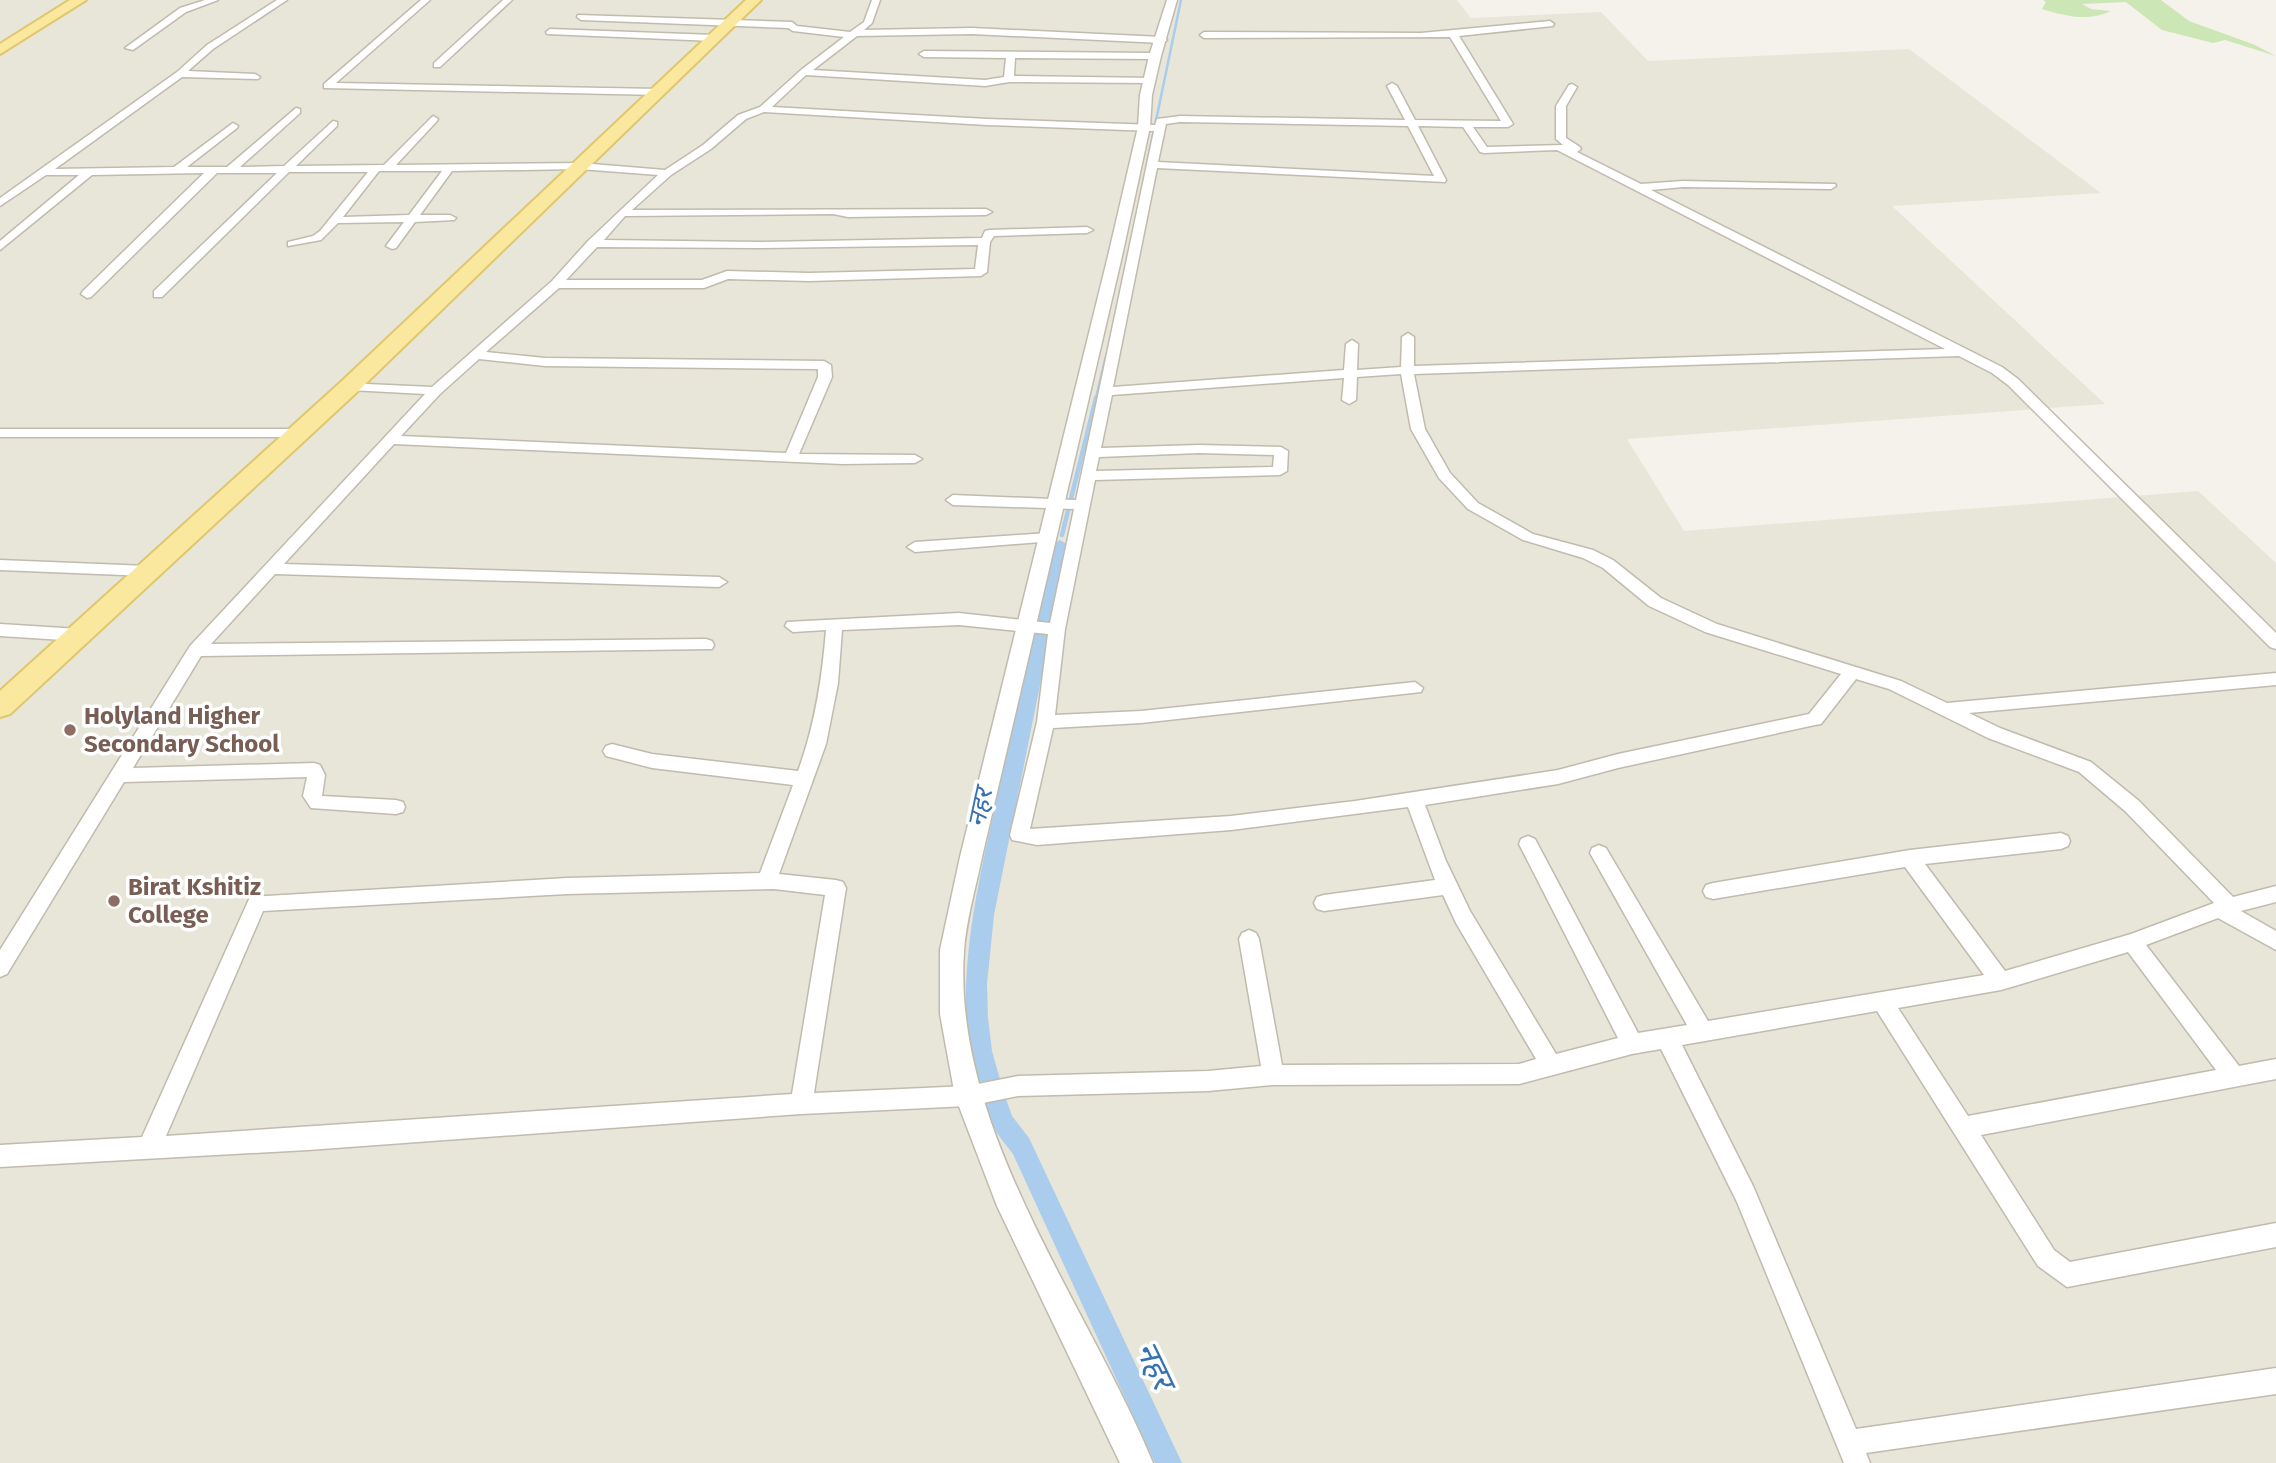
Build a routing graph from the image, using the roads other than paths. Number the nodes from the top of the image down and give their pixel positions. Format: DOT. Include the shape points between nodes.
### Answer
graph roads {
  1 [pos="64,0"];
  2 [pos="79,0"];
  3 [pos="214,0"];
  4 [pos="284,0"];
  5 [pos="426,0"];
  6 [pos="508,0"];
  7 [pos="754,0"];
  8 [pos="876,0"];
  9 [pos="1172,0"];
  10 [pos="581,17"];
  11 [pos="732,22"];
  12 [pos="1550,24"];
  13 [pos="550,32"];
  14 [pos="1452,33"];
  15 [pos="853,34"];
  16 [pos="1204,35"];
  17 [pos="714,38"];
  18 [pos="0,40"];
  19 [pos="130,48"];
  20 [pos="1159,48"];
  21 [pos="0,50"];
  22 [pos="924,54"];
  23 [pos="1011,54"];
  24 [pos="437,65"];
  25 [pos="804,72"];
  26 [pos="180,74"];
  27 [pos="255,77"];
  28 [pos="1009,79"];
  29 [pos="1150,80"];
  30 [pos="1392,86"];
  31 [pos="1572,87"];
  32 [pos="659,92"];
  33 [pos="763,109"];
  34 [pos="296,111"];
  35 [pos="433,119"];
  36 [pos="333,124"];
  37 [pos="1412,124"];
  38 [pos="1466,124"];
  39 [pos="233,126"];
  40 [pos="1150,127"];
  41 [pos="1579,151"];
  42 [pos="1153,165"];
  43 [pos="580,166"];
  44 [pos="382,168"];
  45 [pos="449,168"];
  46 [pos="287,169"];
  47 [pos="177,170"];
  48 [pos="214,170"];
  49 [pos="230,170"];
  50 [pos="90,171"];
  51 [pos="42,172"];
  52 [pos="667,173"];
  53 [pos="1831,186"];
  54 [pos="1640,188"];
  55 [pos="0,203"];
  56 [pos="986,212"];
  57 [pos="622,213"];
  58 [pos="450,218"];
  59 [pos="412,219"];
  60 [pos="337,220"];
  61 [pos="1087,230"];
  62 [pos="987,239"];
  63 [pos="592,243"];
  64 [pos="292,244"];
  65 [pos="392,246"];
  66 [pos="0,247"];
  67 [pos="556,284"];
  68 [pos="87,294"];
  69 [pos="158,294"];
  70 [pos="1408,337"];
  71 [pos="1352,344"];
  72 [pos="1961,352"];
  73 [pos="476,355"];
  74 [pos="1407,370"];
  75 [pos="1351,374"];
  76 [pos="350,386"];
  77 [pos="435,391"];
  78 [pos="1108,391"];
  79 [pos="1349,400"];
  80 [pos="0,433"];
  81 [pos="300,433"];
  82 [pos="389,440"];
  83 [pos="1093,453"];
  84 [pos="791,457"];
  85 [pos="915,459"];
  86 [pos="1089,476"];
  87 [pos="953,500"];
  88 [pos="1055,505"];
  89 [pos="1083,505"];
  90 [pos="1048,538"];
  91 [pos="915,547"];
  92 [pos="0,565"];
  93 [pos="270,569"];
  94 [pos="148,571"];
  95 [pos="719,582"];
  96 [pos="1028,624"];
  97 [pos="834,625"];
  98 [pos="793,626"];
  99 [pos="1057,629"];
  100 [pos="0,630"];
  101 [pos="79,635"];
  102 [pos="2276,643"];
  103 [pos="706,645"];
  104 [pos="196,650"];
  105 [pos="1852,672"];
  106 [pos="2276,679"];
  107 [pos="1415,688"];
  108 [pos="0,707"];
  109 [pos="1947,709"];
  110 [pos="1046,722"];
  111 [pos="612,751"];
  112 [pos="120,775"];
  113 [pos="804,779"];
  114 [pos="1414,799"];
  115 [pos="396,807"];
  116 [pos="2061,841"];
  117 [pos="1528,844"];
  118 [pos="1599,853"];
  119 [pos="1910,858"];
  120 [pos="767,881"];
  121 [pos="1448,886"];
  122 [pos="1713,891"];
  123 [pos="2276,894"];
  124 [pos="1324,903"];
  125 [pos="2225,908"];
  126 [pos="1249,939"];
  127 [pos="2276,941"];
  128 [pos="2132,942"];
  129 [pos="0,968"];
  130 [pos="2001,981"];
  131 [pos="1883,1002"];
  132 [pos="1702,1031"];
  133 [pos="1667,1038"];
  134 [pos="1632,1044"];
  135 [pos="1551,1065"];
  136 [pos="2276,1069"];
  137 [pos="1273,1075"];
  138 [pos="2234,1077"];
  139 [pos="968,1096"];
  140 [pos="801,1104"];
  141 [pos="1963,1128"];
  142 [pos="149,1148"];
  143 [pos="0,1156"];
  144 [pos="2276,1235"];
  145 [pos="2276,1381"];
  146 [pos="1852,1453"];
  147 [pos="1137,1463"];
  1 -- 18 [label="main road"];
  2 -- 21 [label="main road"];
  3 -- 19 [label="street" via="183,10"];
  4 -- 26 [label="street" via="210,47"];
  5 -- 32 [label="street" via="327,86"];
  6 -- 24 [label="street"];
  7 -- 11 [label="main road"];
  8 -- 15 [label="street" via="868,23"];
  9 -- 20 [label="street"];
  10 -- 11 [label="street"];
  11 -- 15 [label="street"];
  11 -- 17 [label="main road"];
  12 -- 14 [label="street"];
  13 -- 17 [label="street"];
  14 -- 16 [label="street"];
  14 -- 38 [label="street" via="1508,124"];
  15 -- 20 [label="street" via="972,31"];
  15 -- 25 [label="street"];
  17 -- 32 [label="main road"];
  20 -- 23 [label="street"];
  20 -- 29 [label="street"];
  22 -- 23 [label="street"];
  23 -- 28 [label="street"];
  25 -- 28 [label="street" via="985,83"];
  25 -- 33 [label="street"];
  26 -- 27 [label="street"];
  26 -- 51 [label="street"];
  28 -- 29 [label="street"];
  29 -- 40 [label="street"];
  30 -- 37 [label="street"];
  31 -- 41 [label="street" via="1561,106 1561,139"];
  32 -- 43 [label="main road"];
  33 -- 40 [label="street"];
  33 -- 52 [label="street" via="742,117 707,148"];
  34 -- 49 [label="street"];
  35 -- 44 [label="street"];
  36 -- 46 [label="street"];
  37 -- 38 [label="street"];
  37 -- 40 [label="street" via="1180,119"];
  37 -- 42 [label="street" via="1441,180"];
  38 -- 54 [label="street" via="1484,150 1559,147"];
  39 -- 47 [label="street"];
  40 -- 42 [label="street"];
  40 -- 88 [label="street"];
  42 -- 78 [label="street"];
  43 -- 45 [label="street"];
  43 -- 52 [label="street"];
  43 -- 76 [label="main road"];
  44 -- 45 [label="street"];
  44 -- 46 [label="street"];
  44 -- 60 [label="street"];
  45 -- 59 [label="street"];
  46 -- 49 [label="street"];
  46 -- 69 [label="street"];
  47 -- 48 [label="street"];
  47 -- 50 [label="street"];
  48 -- 49 [label="street"];
  48 -- 68 [label="street"];
  50 -- 51 [label="street"];
  50 -- 66 [label="street"];
  51 -- 55 [label="street"];
  52 -- 57 [label="street"];
  53 -- 54 [label="street" via="1683,184"];
  54 -- 72 [label="street"];
  56 -- 57 [label="street"];
  57 -- 63 [label="street"];
  58 -- 59 [label="street"];
  59 -- 60 [label="street"];
  59 -- 65 [label="street"];
  60 -- 64 [label="street" via="317,239"];
  61 -- 62 [label="street" via="989,233"];
  63 -- 67 [label="street"];
  63 -- 67 [label="street" via="984,241 981,272 727,275 704,284"];
  67 -- 73 [label="street"];
  70 -- 74 [label="street"];
  71 -- 75 [label="street"];
  72 -- 74 [label="street"];
  72 -- 102 [label="street" via="2013,382"];
  73 -- 77 [label="street"];
  73 -- 84 [label="street" via="545,362 824,365 825,377"];
  74 -- 75 [label="street"];
  74 -- 105 [label="street" via="1418,429 1444,475 1473,506 1528,537 1608,564 1655,602 1711,628"];
  75 -- 78 [label="street"];
  75 -- 79 [label="street"];
  76 -- 77 [label="street"];
  76 -- 81 [label="main road"];
  77 -- 82 [label="street"];
  78 -- 83 [label="street"];
  80 -- 81 [label="street"];
  81 -- 94 [label="main road"];
  82 -- 84 [label="street"];
  82 -- 93 [label="street"];
  83 -- 86 [label="street"];
  83 -- 86 [label="street" via="1280,451 1280,471"];
  84 -- 85 [label="street"];
  86 -- 89 [label="street"];
  87 -- 88 [label="street"];
  88 -- 89 [label="street"];
  88 -- 90 [label="street"];
  89 -- 99 [label="street"];
  90 -- 91 [label="street"];
  90 -- 96 [label="street"];
  92 -- 94 [label="street"];
  93 -- 95 [label="street"];
  93 -- 104 [label="street"];
  94 -- 101 [label="main road"];
  96 -- 97 [label="street" via="959,619"];
  96 -- 99 [label="street"];
  96 -- 139 [label="street" via="952,950 953,1014"];
  97 -- 98 [label="street"];
  97 -- 113 [label="street" via="830,683"];
  99 -- 110 [label="street"];
  100 -- 101 [label="street"];
  101 -- 108 [label="main road"];
  103 -- 104 [label="street"];
  104 -- 112 [label="street"];
  105 -- 109 [label="street"];
  105 -- 114 [label="street" via="1815,719 1558,777"];
  106 -- 109 [label="street"];
  107 -- 110 [label="street" via="1141,717"];
  109 -- 125 [label="street" via="1994,733 2085,767 2132,806"];
  110 -- 114 [label="street" via="1020,835 1216,825"];
  111 -- 113 [label="street" via="652,761"];
  112 -- 115 [label="street" via="314,770 312,796 317,803"];
  112 -- 129 [label="street"];
  113 -- 120 [label="street"];
  114 -- 121 [label="street"];
  116 -- 119 [label="street"];
  117 -- 134 [label="street"];
  118 -- 132 [label="street"];
  119 -- 122 [label="street"];
  119 -- 130 [label="street"];
  120 -- 140 [label="street" via="835,888"];
  120 -- 142 [label="street" via="568,886 257,903"];
  121 -- 124 [label="street"];
  121 -- 135 [label="street"];
  123 -- 125 [label="street"];
  125 -- 127 [label="street"];
  125 -- 128 [label="street"];
  126 -- 137 [label="street"];
  128 -- 130 [label="street"];
  128 -- 138 [label="street"];
  130 -- 131 [label="street"];
  131 -- 132 [label="street"];
  131 -- 141 [label="street"];
  132 -- 133 [label="street"];
  133 -- 134 [label="street"];
  133 -- 146 [label="street" via="1745,1194"];
  134 -- 135 [label="street"];
  135 -- 137 [label="street" via="1519,1074"];
  136 -- 138 [label="street"];
  137 -- 139 [label="street" via="1044,1085"];
  138 -- 141 [label="street"];
  139 -- 140 [label="street"];
  139 -- 147 [label="street" via="1007,1196"];
  140 -- 142 [label="street"];
  141 -- 144 [label="street" via="2046,1258 2067,1275"];
  142 -- 143 [label="street"];
  145 -- 146 [label="street"];
}
